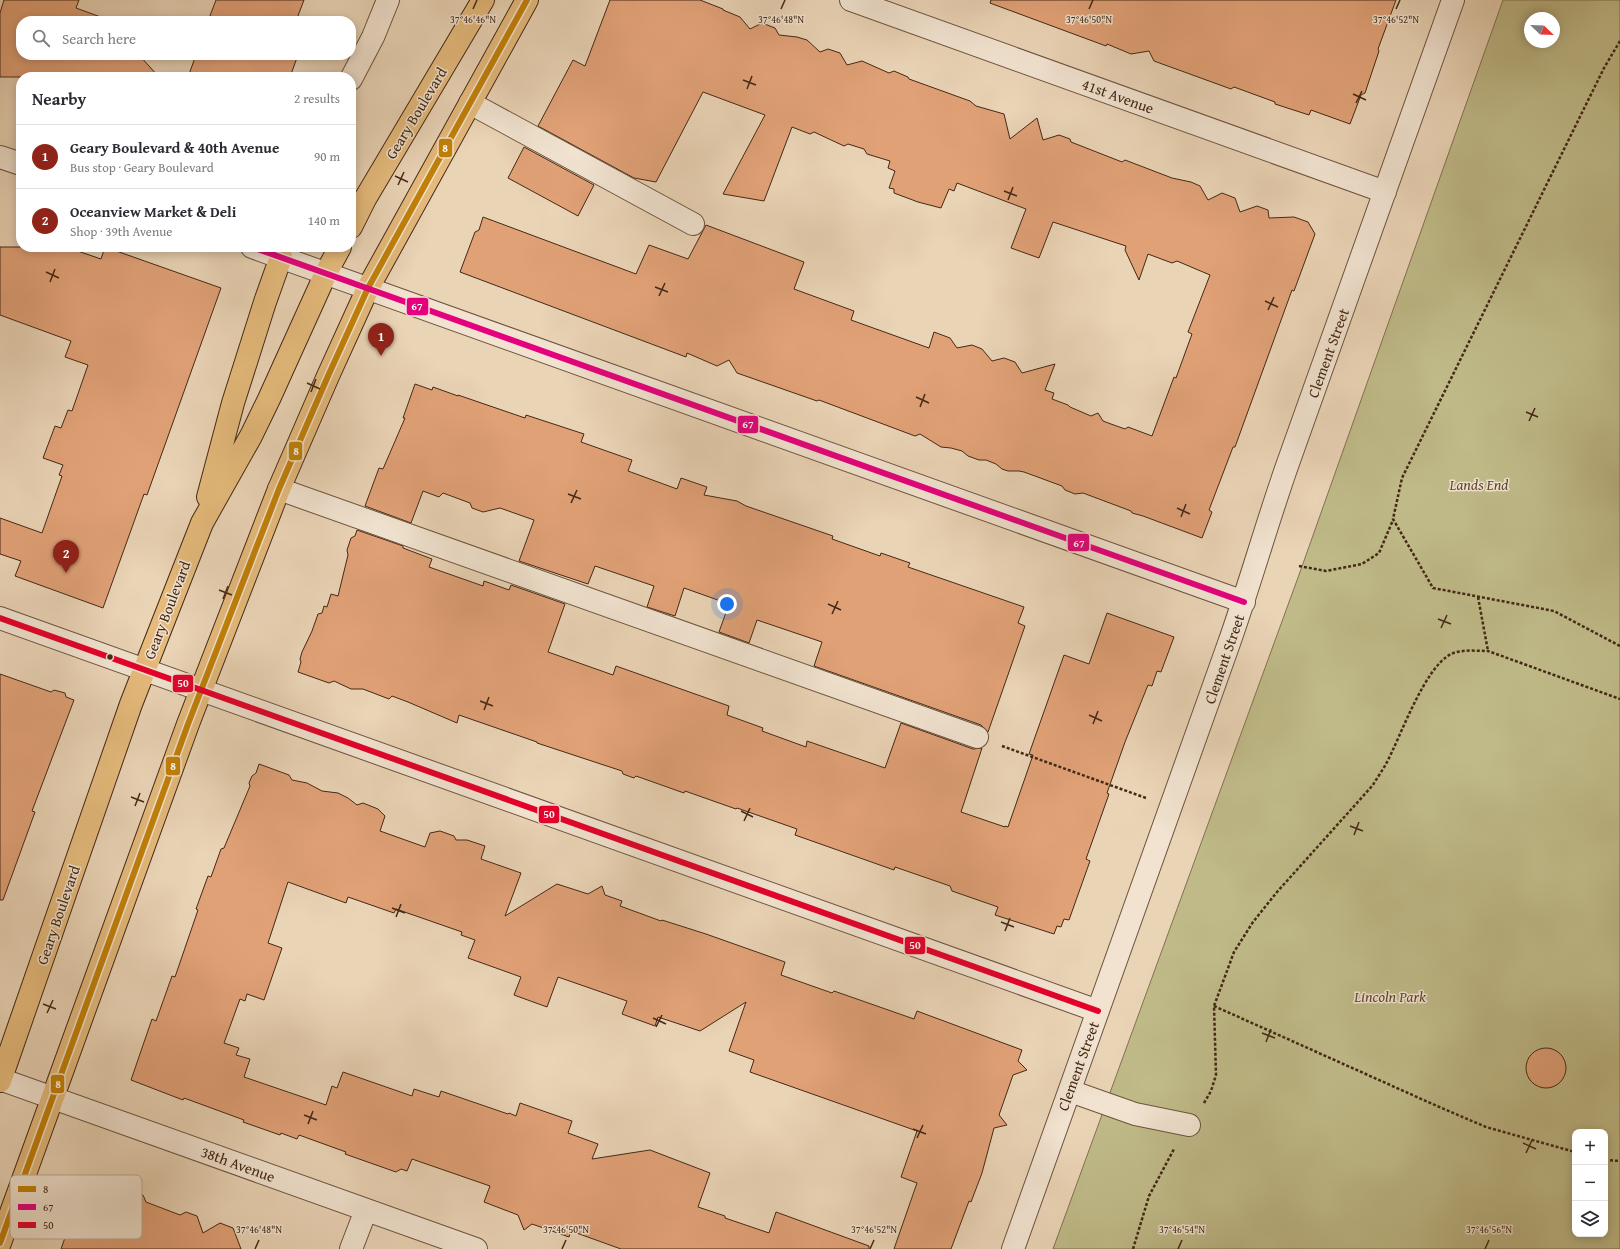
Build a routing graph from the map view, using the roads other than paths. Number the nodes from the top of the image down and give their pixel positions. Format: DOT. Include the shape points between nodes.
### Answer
graph roads {
  1 [pos="388,0"];
  2 [pos="483,0"];
  3 [pos="527,0"];
  4 [pos="851,0"];
  5 [pos="1453,0"];
  6 [pos="355,72"];
  7 [pos="470,103"];
  8 [pos="0,157"];
  9 [pos="16,162"];
  10 [pos="1385,192"];
  11 [pos="356,217"];
  12 [pos="694,224"];
  13 [pos="283,252"];
  14 [pos="337,252"];
  15 [pos="326,273"];
  16 [pos="368,288"];
  17 [pos="279,489"];
  18 [pos="202,523"];
  19 [pos="1244,602"];
  20 [pos="0,618"];
  21 [pos="144,670"];
  22 [pos="201,690"];
  23 [pos="977,737"];
  24 [pos="1098,1011"];
  25 [pos="0,1079"];
  26 [pos="1070,1091"];
  27 [pos="53,1097"];
  28 [pos="1189,1125"];
  29 [pos="25,1175"];
  30 [pos="366,1210"];
  31 [pos="10,1215"];
  32 [pos="0,1243"];
  33 [pos="351,1249"];
  34 [pos="476,1249"];
  35 [pos="1013,1249"];
  1 -- 6 [label="street"];
  2 -- 11 [label="main road, Geary Boulevard"];
  3 -- 7 [label="main road"];
  4 -- 10 [label="street, 41st Avenue"];
  5 -- 10 [label="street, Clement Street"];
  7 -- 12 [label="street"];
  7 -- 16 [label="main road"];
  8 -- 9 [label="street"];
  10 -- 19 [label="street, Clement Street" via="1275,501"];
  13 -- 15 [label="street"];
  13 -- 18 [label="main road" via="233,403"];
  14 -- 15 [label="main road, Geary Boulevard"];
  15 -- 16 [label="street"];
  15 -- 18 [label="main road, Geary Boulevard" via="269,399"];
  16 -- 17 [label="main road"];
  16 -- 19 [label="street"];
  17 -- 22 [label="main road"];
  17 -- 23 [label="street"];
  18 -- 21 [label="main road, Geary Boulevard"];
  19 -- 24 [label="street, Clement Street"];
  20 -- 21 [label="street"];
  21 -- 22 [label="street"];
  21 -- 25 [label="main road, Geary Boulevard"];
  22 -- 24 [label="street"];
  22 -- 27 [label="main road"];
  24 -- 26 [label="street, Clement Street"];
  25 -- 27 [label="street, 38th Avenue"];
  26 -- 28 [label="street" via="1135,1114"];
  26 -- 35 [label="street, Clement Street"];
  27 -- 29 [label="main road"];
  27 -- 30 [label="street, 38th Avenue"];
  30 -- 33 [label="street"];
  30 -- 34 [label="street, 38th Avenue"];
  31 -- 32 [label="main road"];
}
